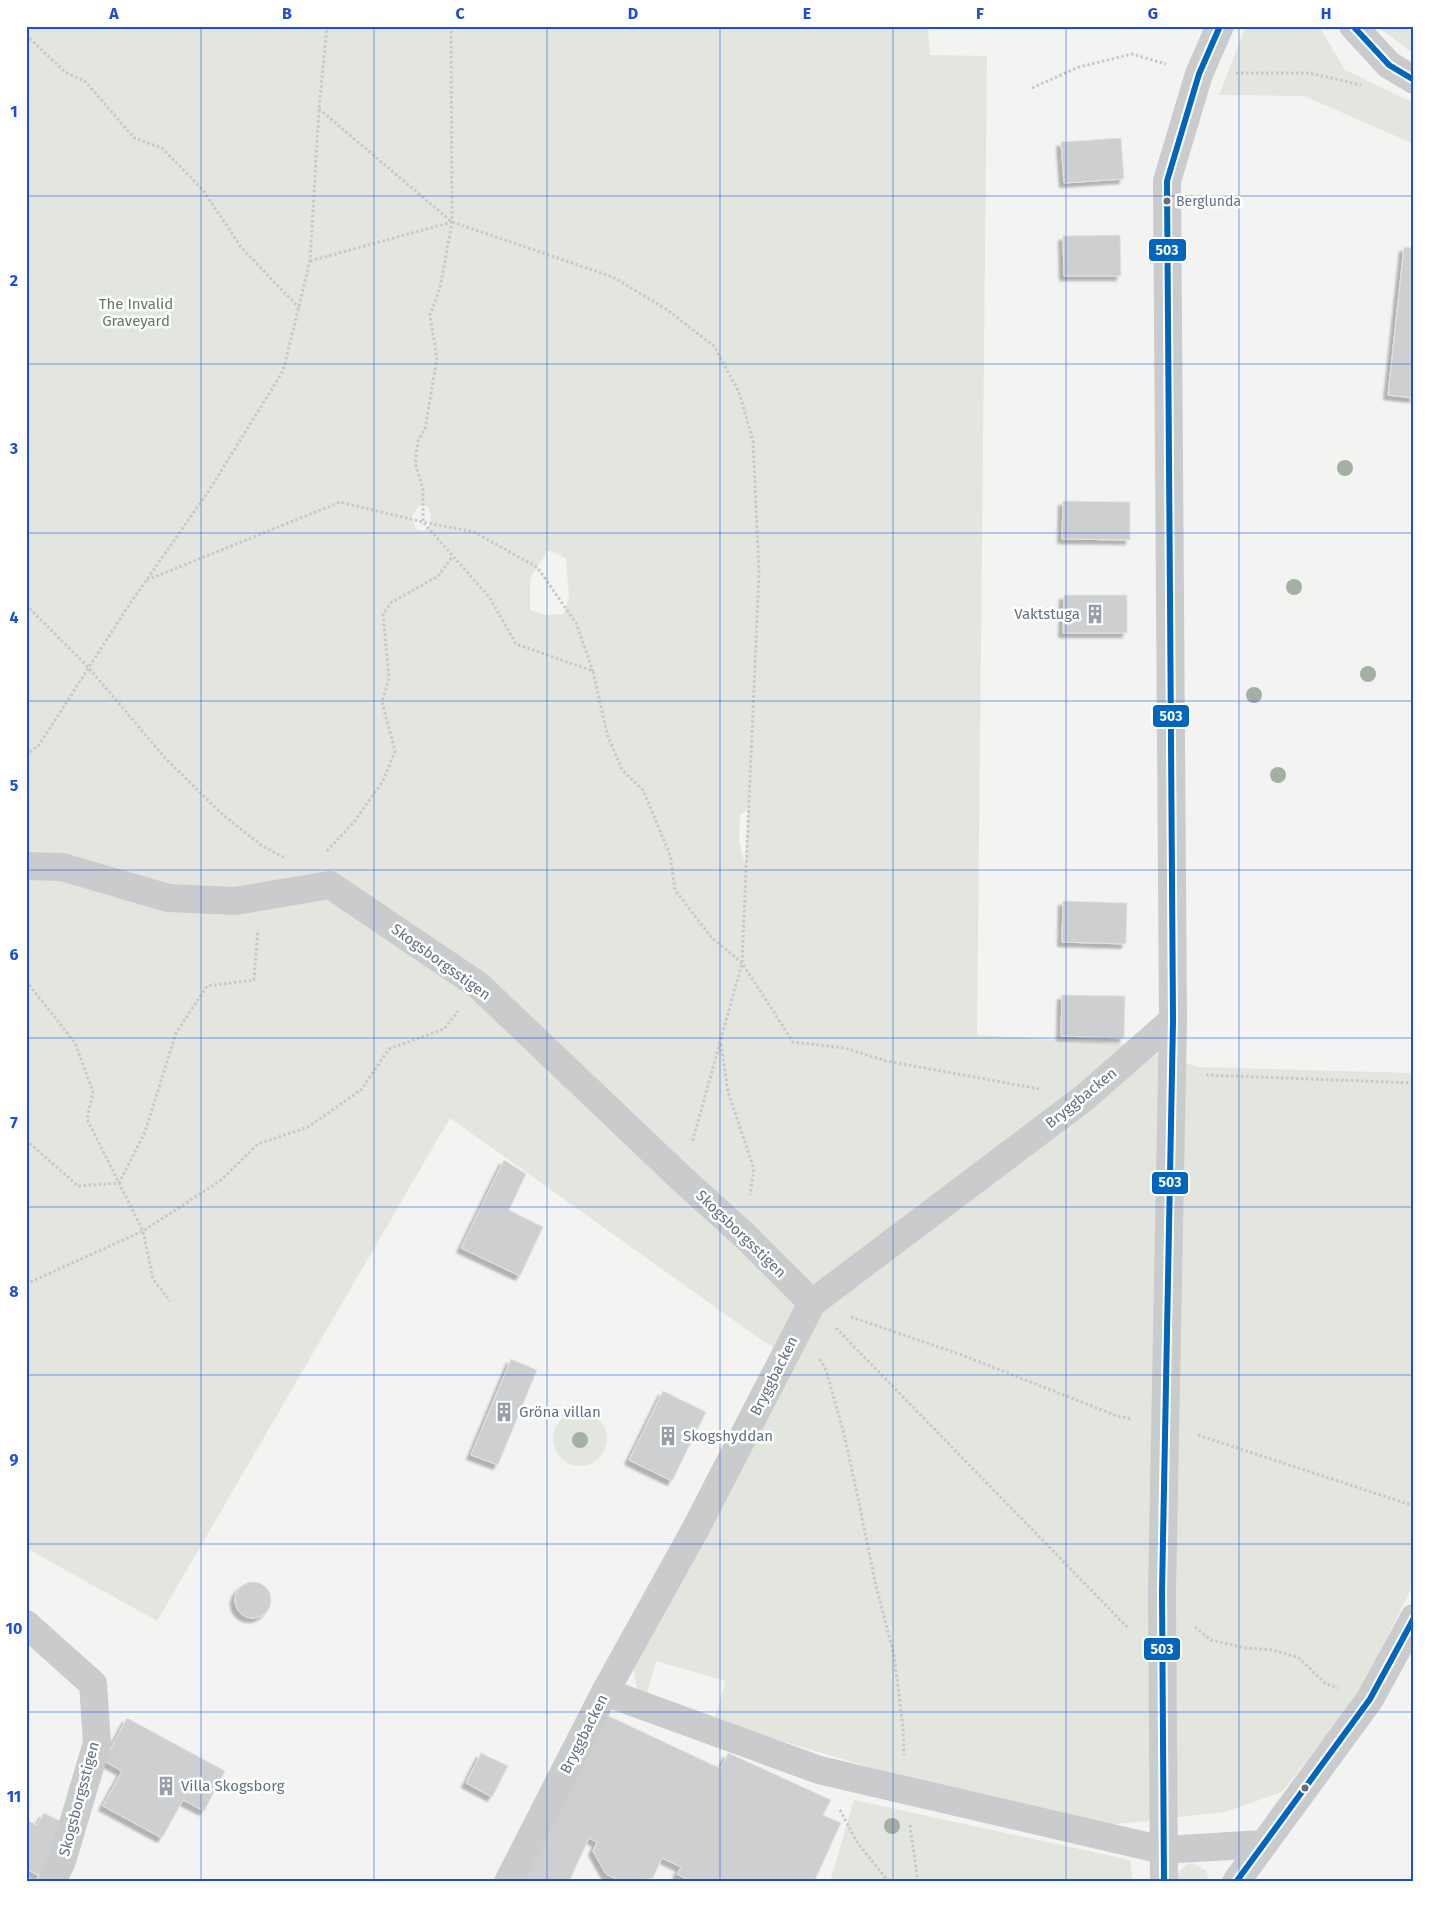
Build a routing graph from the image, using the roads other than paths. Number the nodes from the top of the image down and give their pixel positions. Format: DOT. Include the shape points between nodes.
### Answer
graph roads {
  1 [pos="1220,26"];
  2 [pos="1352,26"];
  3 [pos="1414,80"];
  4 [pos="26,866"];
  5 [pos="1174,1020"];
  6 [pos="807,1312"];
  7 [pos="1414,1618"];
  8 [pos="26,1624"];
  9 [pos="605,1692"];
  10 [pos="1263,1844"];
  11 [pos="1163,1850"];
  12 [pos="52,1882"];
  13 [pos="508,1882"];
  14 [pos="1164,1882"];
  15 [pos="1236,1882"];
  1 -- 5 [label="street" via="1199,74 1167,181"];
  2 -- 3 [label="street" via="1388,65"];
  4 -- 6 [label="street, Skogsborgsstigen" via="62,867 168,898 235,901 330,885 478,985 744,1235"];
  5 -- 6 [label="street, Bryggbacken" via="1084,1098"];
  5 -- 11 [label="street" via="1162,1592"];
  6 -- 9 [label="street, Bryggbacken" via="696,1528"];
  7 -- 10 [label="street" via="1370,1699"];
  8 -- 12 [label="street, Skogsborgsstigen" via="94,1684 97,1743 62,1861"];
  9 -- 11 [label="street" via="819,1770"];
  9 -- 13 [label="street, Bryggbacken"];
  10 -- 11 [label="street"];
  10 -- 15 [label="street"];
  11 -- 14 [label="street"];
}
